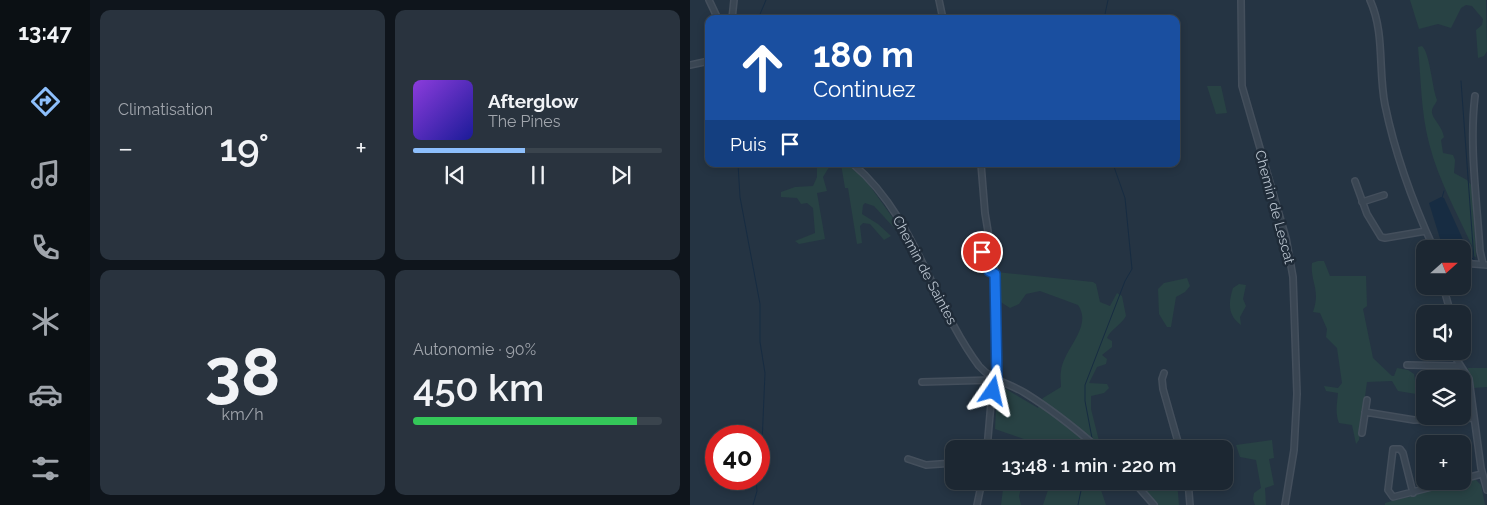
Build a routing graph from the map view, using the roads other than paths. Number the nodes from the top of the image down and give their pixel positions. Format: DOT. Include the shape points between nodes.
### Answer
graph roads {
  1 [pos="708,0"];
  2 [pos="734,0"];
  3 [pos="940,0"];
  4 [pos="1241,0"];
  5 [pos="1370,0"];
  6 [pos="716,15"];
  7 [pos="732,15"];
  8 [pos="942,15"];
  9 [pos="705,62"];
  10 [pos="690,65"];
  11 [pos="1475,96"];
  12 [pos="856,167"];
  13 [pos="981,167"];
  14 [pos="1355,181"];
  15 [pos="1384,194"];
  16 [pos="1362,202"];
  17 [pos="1426,231"];
  18 [pos="1430,240"];
  19 [pos="976,253"];
  20 [pos="1471,263"];
  21 [pos="1485,264"];
  22 [pos="995,274"];
  23 [pos="1458,360"];
  24 [pos="1407,365"];
  25 [pos="1460,366"];
  26 [pos="1164,373"];
  27 [pos="995,380"];
  28 [pos="922,382"];
  29 [pos="1367,400"];
  30 [pos="1365,412"];
  31 [pos="1474,418"];
  32 [pos="1362,433"];
  33 [pos="989,440"];
  34 [pos="1087,440"];
  35 [pos="1177,440"];
  36 [pos="908,459"];
  37 [pos="945,464"];
  38 [pos="1482,474"];
  39 [pos="1471,477"];
  40 [pos="980,490"];
  41 [pos="1141,490"];
  42 [pos="1189,490"];
  43 [pos="1424,490"];
  44 [pos="1487,490"];
  45 [pos="1413,493"];
  46 [pos="977,505"];
  47 [pos="1154,505"];
  48 [pos="1190,505"];
  49 [pos="1285,505"];
  1 -- 6 [label="street"];
  2 -- 7 [label="street"];
  3 -- 8 [label="street"];
  4 -- 49 [label="street, Chemin de Lescat" via="1242,86 1286,238 1293,277 1297,394 1294,450"];
  5 -- 17 [label="street" via="1377,21 1384,104 1409,190"];
  9 -- 10 [label="street"];
  11 -- 21 [label="street" via="1473,154 1480,251"];
  12 -- 27 [label="street, Chemin de Saintes" via="893,210 973,358"];
  13 -- 22 [label="street"];
  14 -- 16 [label="street"];
  15 -- 16 [label="street"];
  16 -- 17 [label="street" via="1383,238"];
  17 -- 18 [label="street"];
  19 -- 22 [label="street" via="984,253 989,271"];
  20 -- 21 [label="street"];
  22 -- 27 [label="street"];
  23 -- 25 [label="street"];
  24 -- 25 [label="street"];
  25 -- 31 [label="street" via="1469,380"];
  26 -- 35 [label="street" via="1163,389"];
  27 -- 28 [label="street"];
  27 -- 33 [label="street"];
  27 -- 34 [label="street" via="1037,400"];
  29 -- 30 [label="street"];
  30 -- 31 [label="street" via="1414,420"];
  30 -- 32 [label="street"];
  31 -- 38 [label="street"];
  36 -- 37 [label="street" via="926,465"];
  38 -- 39 [label="street"];
  38 -- 44 [label="street"];
  40 -- 46 [label="street"];
  41 -- 47 [label="street"];
  42 -- 48 [label="street"];
  43 -- 45 [label="street"];
  45 -- 45 [label="street" via="1396,497 1388,493 1393,449 1398,448 1403,453"];
}
